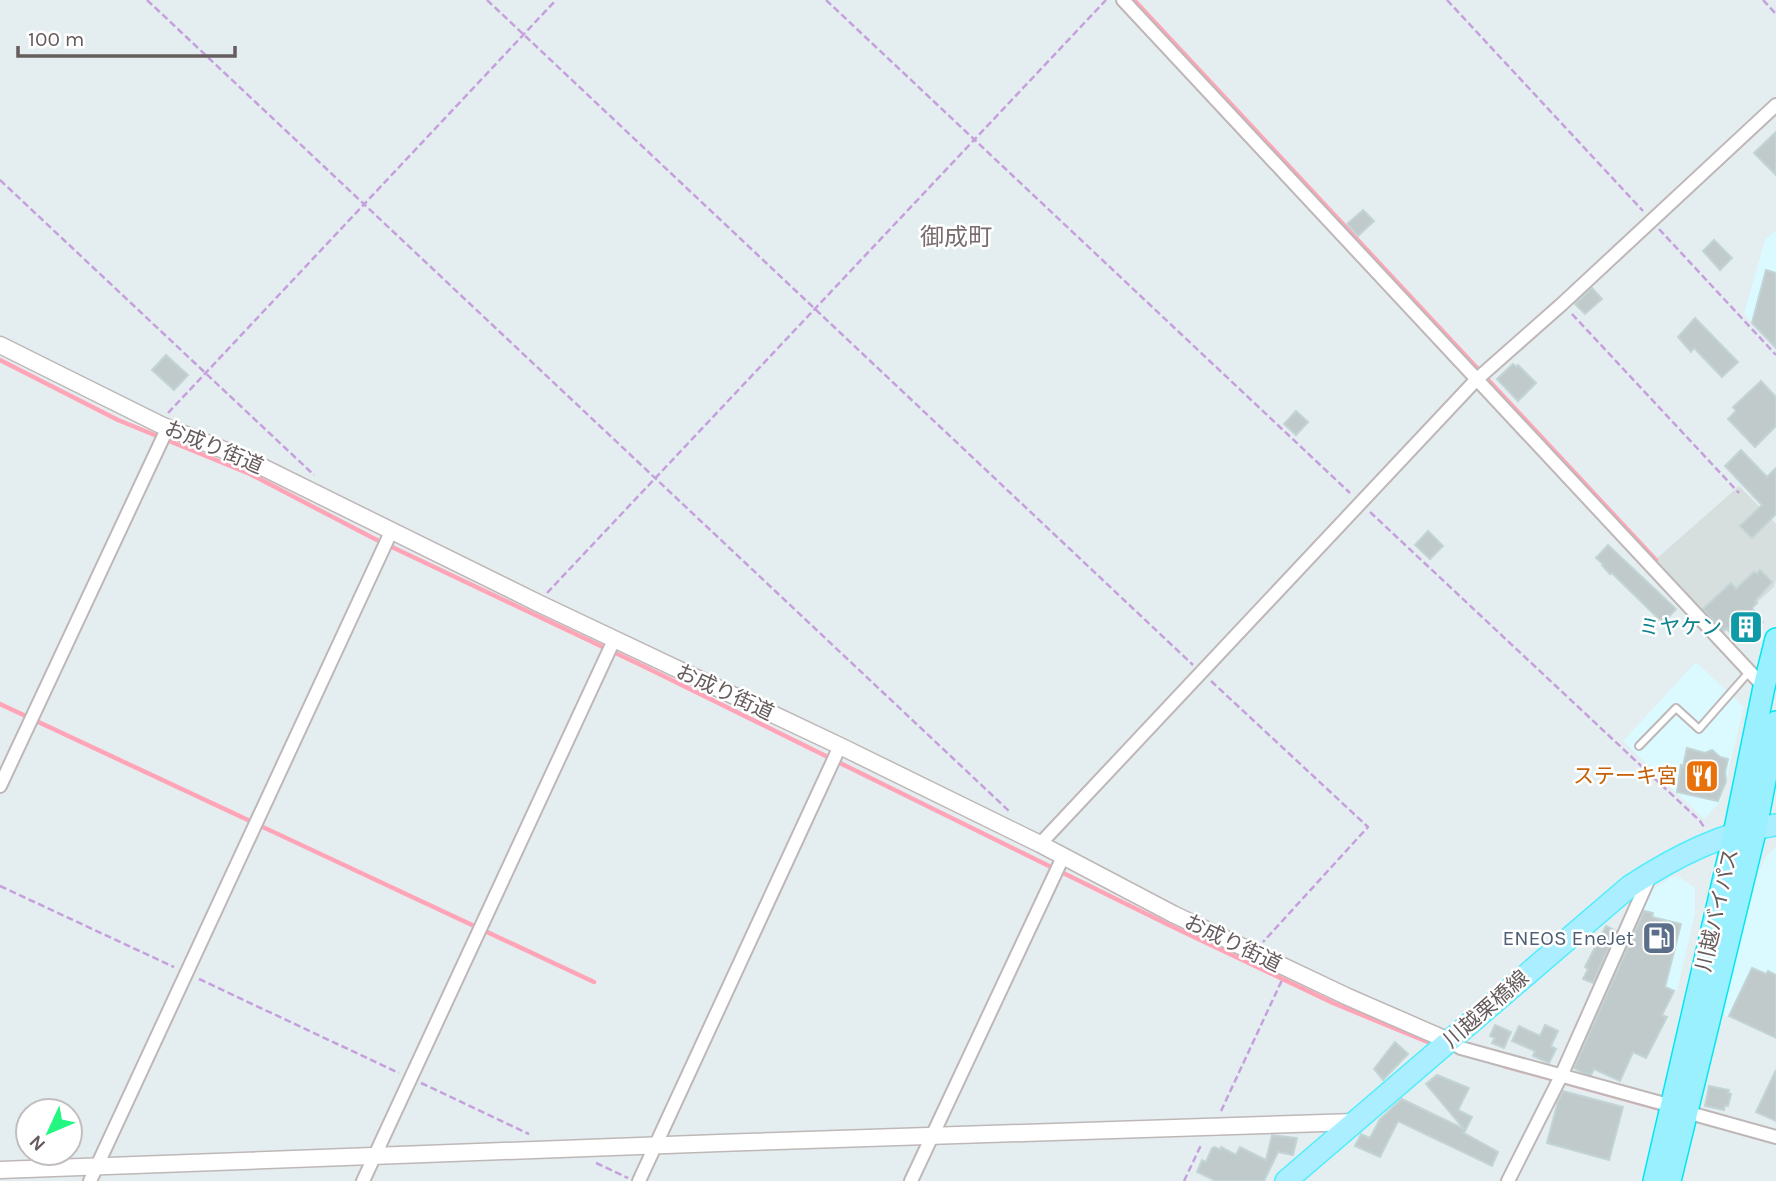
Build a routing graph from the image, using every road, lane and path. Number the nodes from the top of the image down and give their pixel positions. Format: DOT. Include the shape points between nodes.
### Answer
graph roads {
  1 [pos="147,0"];
  2 [pos="487,0"];
  3 [pos="556,0"];
  4 [pos="826,0"];
  5 [pos="1106,0"];
  6 [pos="1123,0"];
  7 [pos="1447,0"];
  8 [pos="1763,0"];
  9 [pos="1776,14"];
  10 [pos="524,35"];
  11 [pos="1776,105"];
  12 [pos="974,139"];
  13 [pos="0,180"];
  14 [pos="364,204"];
  15 [pos="1651,221"];
  16 [pos="1563,304"];
  17 [pos="815,309"];
  18 [pos="0,345"];
  19 [pos="1776,355"];
  20 [pos="204,372"];
  21 [pos="1476,380"];
  22 [pos="165,426"];
  23 [pos="655,478"];
  24 [pos="1739,493"];
  25 [pos="324,496"];
  26 [pos="1361,503"];
  27 [pos="391,532"];
  28 [pos="537,603"];
  29 [pos="614,639"];
  30 [pos="1776,639"];
  31 [pos="1201,672"];
  32 [pos="1757,680"];
  33 [pos="1776,722"];
  34 [pos="840,746"];
  35 [pos="1639,746"];
  36 [pos="0,786"];
  37 [pos="1766,827"];
  38 [pos="1017,833"];
  39 [pos="1734,834"];
  40 [pos="1712,842"];
  41 [pos="1040,844"];
  42 [pos="1063,857"];
  43 [pos="1652,872"];
  44 [pos="0,886"];
  45 [pos="1253,952"];
  46 [pos="1287,968"];
  47 [pos="186,973"];
  48 [pos="1449,1041"];
  49 [pos="1561,1076"];
  50 [pos="411,1079"];
  51 [pos="1679,1109"];
  52 [pos="1355,1122"];
  53 [pos="1211,1126"];
  54 [pos="931,1137"];
  55 [pos="1776,1138"];
  56 [pos="655,1145"];
  57 [pos="552,1149"];
  58 [pos="375,1155"];
  59 [pos="597,1163"];
  60 [pos="0,1170"];
  61 [pos="93,1174"];
  62 [pos="363,1181"];
  63 [pos="637,1181"];
  64 [pos="911,1181"];
  65 [pos="1184,1181"];
  66 [pos="1286,1181"];
  67 [pos="1508,1181"];
  68 [pos="1654,1181"];
  69 [pos="1670,1181"];
  1 -- 14 [label="path"];
  2 -- 10 [label="path"];
  3 -- 10 [label="path"];
  4 -- 12 [label="path"];
  5 -- 12 [label="path"];
  6 -- 21 [label="street"];
  7 -- 15 [label="path"];
  8 -- 9 [label="path"];
  10 -- 14 [label="path"];
  10 -- 17 [label="path"];
  11 -- 15 [label="street"];
  12 -- 17 [label="path"];
  12 -- 26 [label="path"];
  13 -- 20 [label="path"];
  14 -- 20 [label="path"];
  14 -- 23 [label="path"];
  15 -- 16 [label="street"];
  15 -- 19 [label="path"];
  16 -- 21 [label="street"];
  16 -- 24 [label="path"];
  17 -- 23 [label="path"];
  17 -- 31 [label="path"];
  18 -- 22 [label="street, お成り街道"];
  20 -- 22 [label="path" via="165,416"];
  20 -- 25 [label="path" via="311,471"];
  21 -- 26 [label="street"];
  21 -- 32 [label="street"];
  22 -- 25 [label="street, お成り街道"];
  22 -- 36 [label="street"];
  23 -- 28 [label="path"];
  23 -- 38 [label="path" via="1017,818"];
  25 -- 27 [label="street, お成り街道"];
  26 -- 31 [label="street"];
  26 -- 40 [label="path" via="1700,821"];
  27 -- 28 [label="street, お成り街道"];
  27 -- 47 [label="street"];
  28 -- 29 [label="street, お成り街道"];
  29 -- 34 [label="street, お成り街道"];
  29 -- 50 [label="street"];
  30 -- 32 [label="highway, 川越バイパス"];
  31 -- 41 [label="street"];
  31 -- 45 [label="path" via="1368,827"];
  32 -- 35 [label="lane" via="1699,729 1676,708"];
  32 -- 39 [label="highway, 川越バイパス"];
  33 -- 37 [label="highway, 川越バイパス"];
  34 -- 38 [label="street, お成り街道"];
  34 -- 56 [label="street"];
  37 -- 39 [label="main road, 川越栗橋線"];
  37 -- 51 [label="highway, 川越バイパス"];
  38 -- 41 [label="street, お成り街道"];
  39 -- 40 [label="main road, 川越栗橋線"];
  39 -- 51 [label="highway, 川越バイパス"];
  40 -- 43 [label="main road, 川越栗橋線"];
  41 -- 42 [label="street, お成り街道"];
  42 -- 45 [label="street, お成り街道"];
  42 -- 54 [label="street"];
  43 -- 48 [label="main road, 川越栗橋線"];
  43 -- 49 [label="street"];
  44 -- 47 [label="path"];
  45 -- 46 [label="street, お成り街道"];
  46 -- 48 [label="street, お成り街道"];
  46 -- 53 [label="path"];
  47 -- 50 [label="path"];
  47 -- 61 [label="street"];
  48 -- 49 [label="street"];
  48 -- 52 [label="main road, 川越栗橋線"];
  49 -- 51 [label="street"];
  49 -- 67 [label="street"];
  50 -- 57 [label="path" via="542,1140"];
  50 -- 58 [label="street"];
  51 -- 55 [label="street"];
  51 -- 68 [label="highway, 川越バイパス"];
  51 -- 69 [label="highway, 川越バイパス"];
  52 -- 53 [label="street"];
  52 -- 66 [label="main road, 川越栗橋線"];
  53 -- 54 [label="street"];
  53 -- 65 [label="path"];
  54 -- 56 [label="street"];
  54 -- 64 [label="street"];
  56 -- 57 [label="street"];
  56 -- 63 [label="street"];
  57 -- 58 [label="street"];
  58 -- 61 [label="street"];
  58 -- 62 [label="street"];
  59 -- 63 [label="path"];
  60 -- 61 [label="street"];
}
